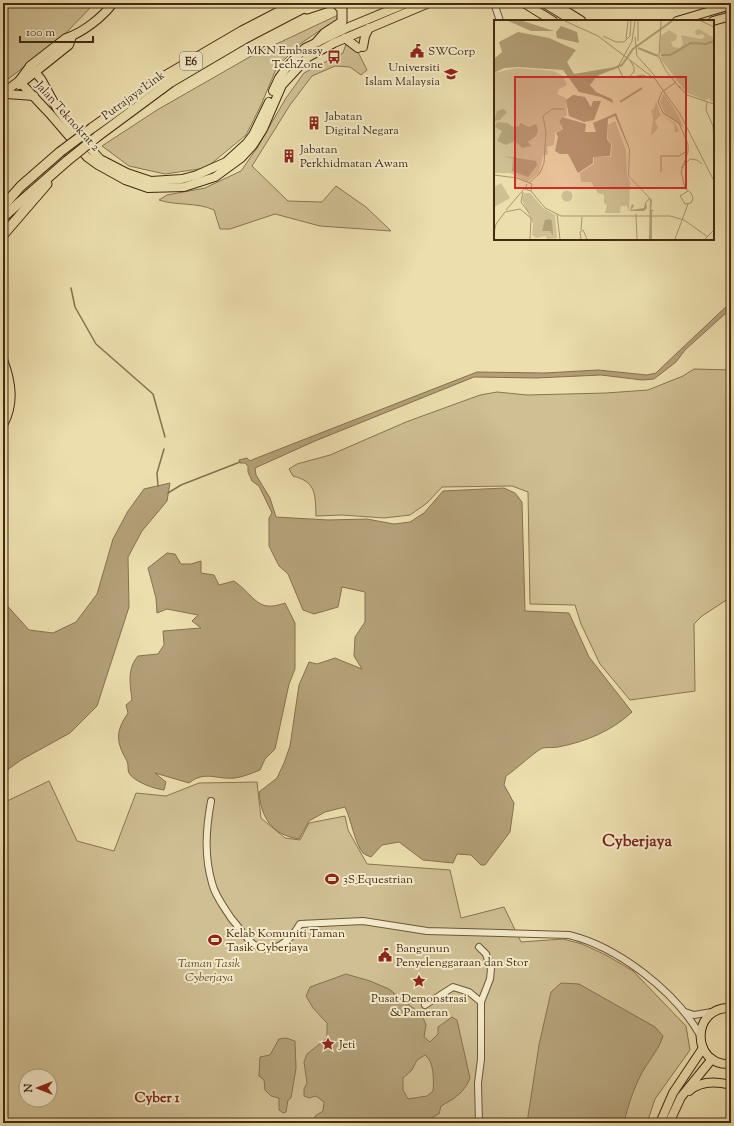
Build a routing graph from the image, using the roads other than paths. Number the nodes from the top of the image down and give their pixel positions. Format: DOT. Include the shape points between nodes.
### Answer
graph roads {
  1 [pos="113,3"];
  2 [pos="296,3"];
  3 [pos="313,3"];
  4 [pos="326,3"];
  5 [pos="336,3"];
  6 [pos="407,3"];
  7 [pos="429,3"];
  8 [pos="494,3"];
  9 [pos="524,3"];
  10 [pos="544,3"];
  11 [pos="557,3"];
  12 [pos="731,5"];
  13 [pos="293,13"];
  14 [pos="731,16"];
  15 [pos="500,20"];
  16 [pos="551,20"];
  17 [pos="571,20"];
  18 [pos="579,20"];
  19 [pos="681,20"];
  20 [pos="714,22"];
  21 [pos="369,28"];
  22 [pos="72,36"];
  23 [pos="345,38"];
  24 [pos="317,42"];
  25 [pos="49,61"];
  26 [pos="32,70"];
  27 [pos="41,79"];
  28 [pos="20,82"];
  29 [pos="47,91"];
  30 [pos="32,94"];
  31 [pos="4,95"];
  32 [pos="95,132"];
  33 [pos="56,170"];
  34 [pos="21,186"];
  35 [pos="3,196"];
  36 [pos="3,206"];
  37 [pos="3,217"];
  38 [pos="3,235"];
  39 [pos="3,361"];
  40 [pos="3,424"];
  41 [pos="211,801"];
  42 [pos="478,947"];
  43 [pos="480,1002"];
  44 [pos="425,1005"];
  45 [pos="731,1008"];
  46 [pos="714,1011"];
  47 [pos="684,1012"];
  48 [pos="700,1035"];
  49 [pos="703,1048"];
  50 [pos="712,1059"];
  51 [pos="731,1064"];
  52 [pos="731,1085"];
  53 [pos="677,1105"];
  54 [pos="479,1123"];
  55 [pos="660,1123"];
  56 [pos="669,1123"];
  1 -- 22 [label="main road" via="104,14"];
  2 -- 32 [label="highway, Putrajaya Link / E6" via="242,31 166,76"];
  3 -- 13 [label="highway, Putrajaya Link / E6"];
  4 -- 13 [label="highway"];
  5 -- 24 [label="highway" via="342,10 342,22 325,33"];
  6 -- 24 [label="main road, Jalan Teknokrat 2"];
  7 -- 21 [label="main road, Jalan Teknokrat 2"];
  8 -- 15 [label="street"];
  9 -- 16 [label="main road"];
  10 -- 17 [label="main road"];
  11 -- 18 [label="highway"];
  12 -- 19 [label="main road"];
  13 -- 32 [label="highway, Putrajaya Link / E6" via="170,82"];
  14 -- 20 [label="main road"];
  21 -- 23 [label="main road, Jalan Teknokrat 2"];
  21 -- 23 [label="main road" via="361,48"];
  22 -- 25 [label="main road" via="69,45"];
  22 -- 26 [label="main road" via="66,38"];
  23 -- 30 [label="main road, Jalan Teknokrat 2" via="308,57 293,71 282,85 256,140 241,158 215,177 184,187 148,188 105,170 87,157"];
  24 -- 29 [label="main road, Jalan Teknokrat 2" via="294,58 279,78 247,143 226,162 182,179 151,181 107,163 70,126"];
  25 -- 26 [label="main road"];
  25 -- 29 [label="main road" via="46,74"];
  26 -- 27 [label="main road, Jalan Teknokrat 2"];
  26 -- 28 [label="main road"];
  27 -- 29 [label="main road, Jalan Teknokrat 2"];
  27 -- 30 [label="main road" via="30,82"];
  28 -- 30 [label="main road, Jalan Teknokrat 2"];
  28 -- 31 [label="main road"];
  30 -- 31 [label="main road"];
  32 -- 33 [label="highway, Putrajaya Link / E6, bridge"];
  32 -- 34 [label="highway, Putrajaya Link / E6, bridge" via="60,152"];
  33 -- 37 [label="highway, Putrajaya Link / E6"];
  33 -- 38 [label="highway"];
  34 -- 35 [label="highway"];
  34 -- 36 [label="highway, Putrajaya Link / E6"];
  39 -- 40 [label="highway" via="8,373 11,397"];
  41 -- 47 [label="street" via="206,848 214,891 224,908 254,944 263,948 276,948 287,942 300,924 363,921 428,931 568,935 584,938 636,966"];
  42 -- 43 [label="street" via="486,954 490,965 490,978"];
  43 -- 44 [label="street" via="469,992 453,987"];
  43 -- 54 [label="street"];
  45 -- 46 [label="main road"];
  46 -- 47 [label="street" via="704,1015"];
  46 -- 48 [label="main road" via="704,1021"];
  47 -- 48 [label="street"];
  48 -- 49 [label="main road"];
  49 -- 50 [label="main road"];
  49 -- 55 [label="main road" via="673,1093"];
  50 -- 51 [label="main road" via="719,1063"];
  50 -- 53 [label="main road"];
  52 -- 53 [label="main road" via="718,1082 701,1083"];
  53 -- 56 [label="main road"];
}
